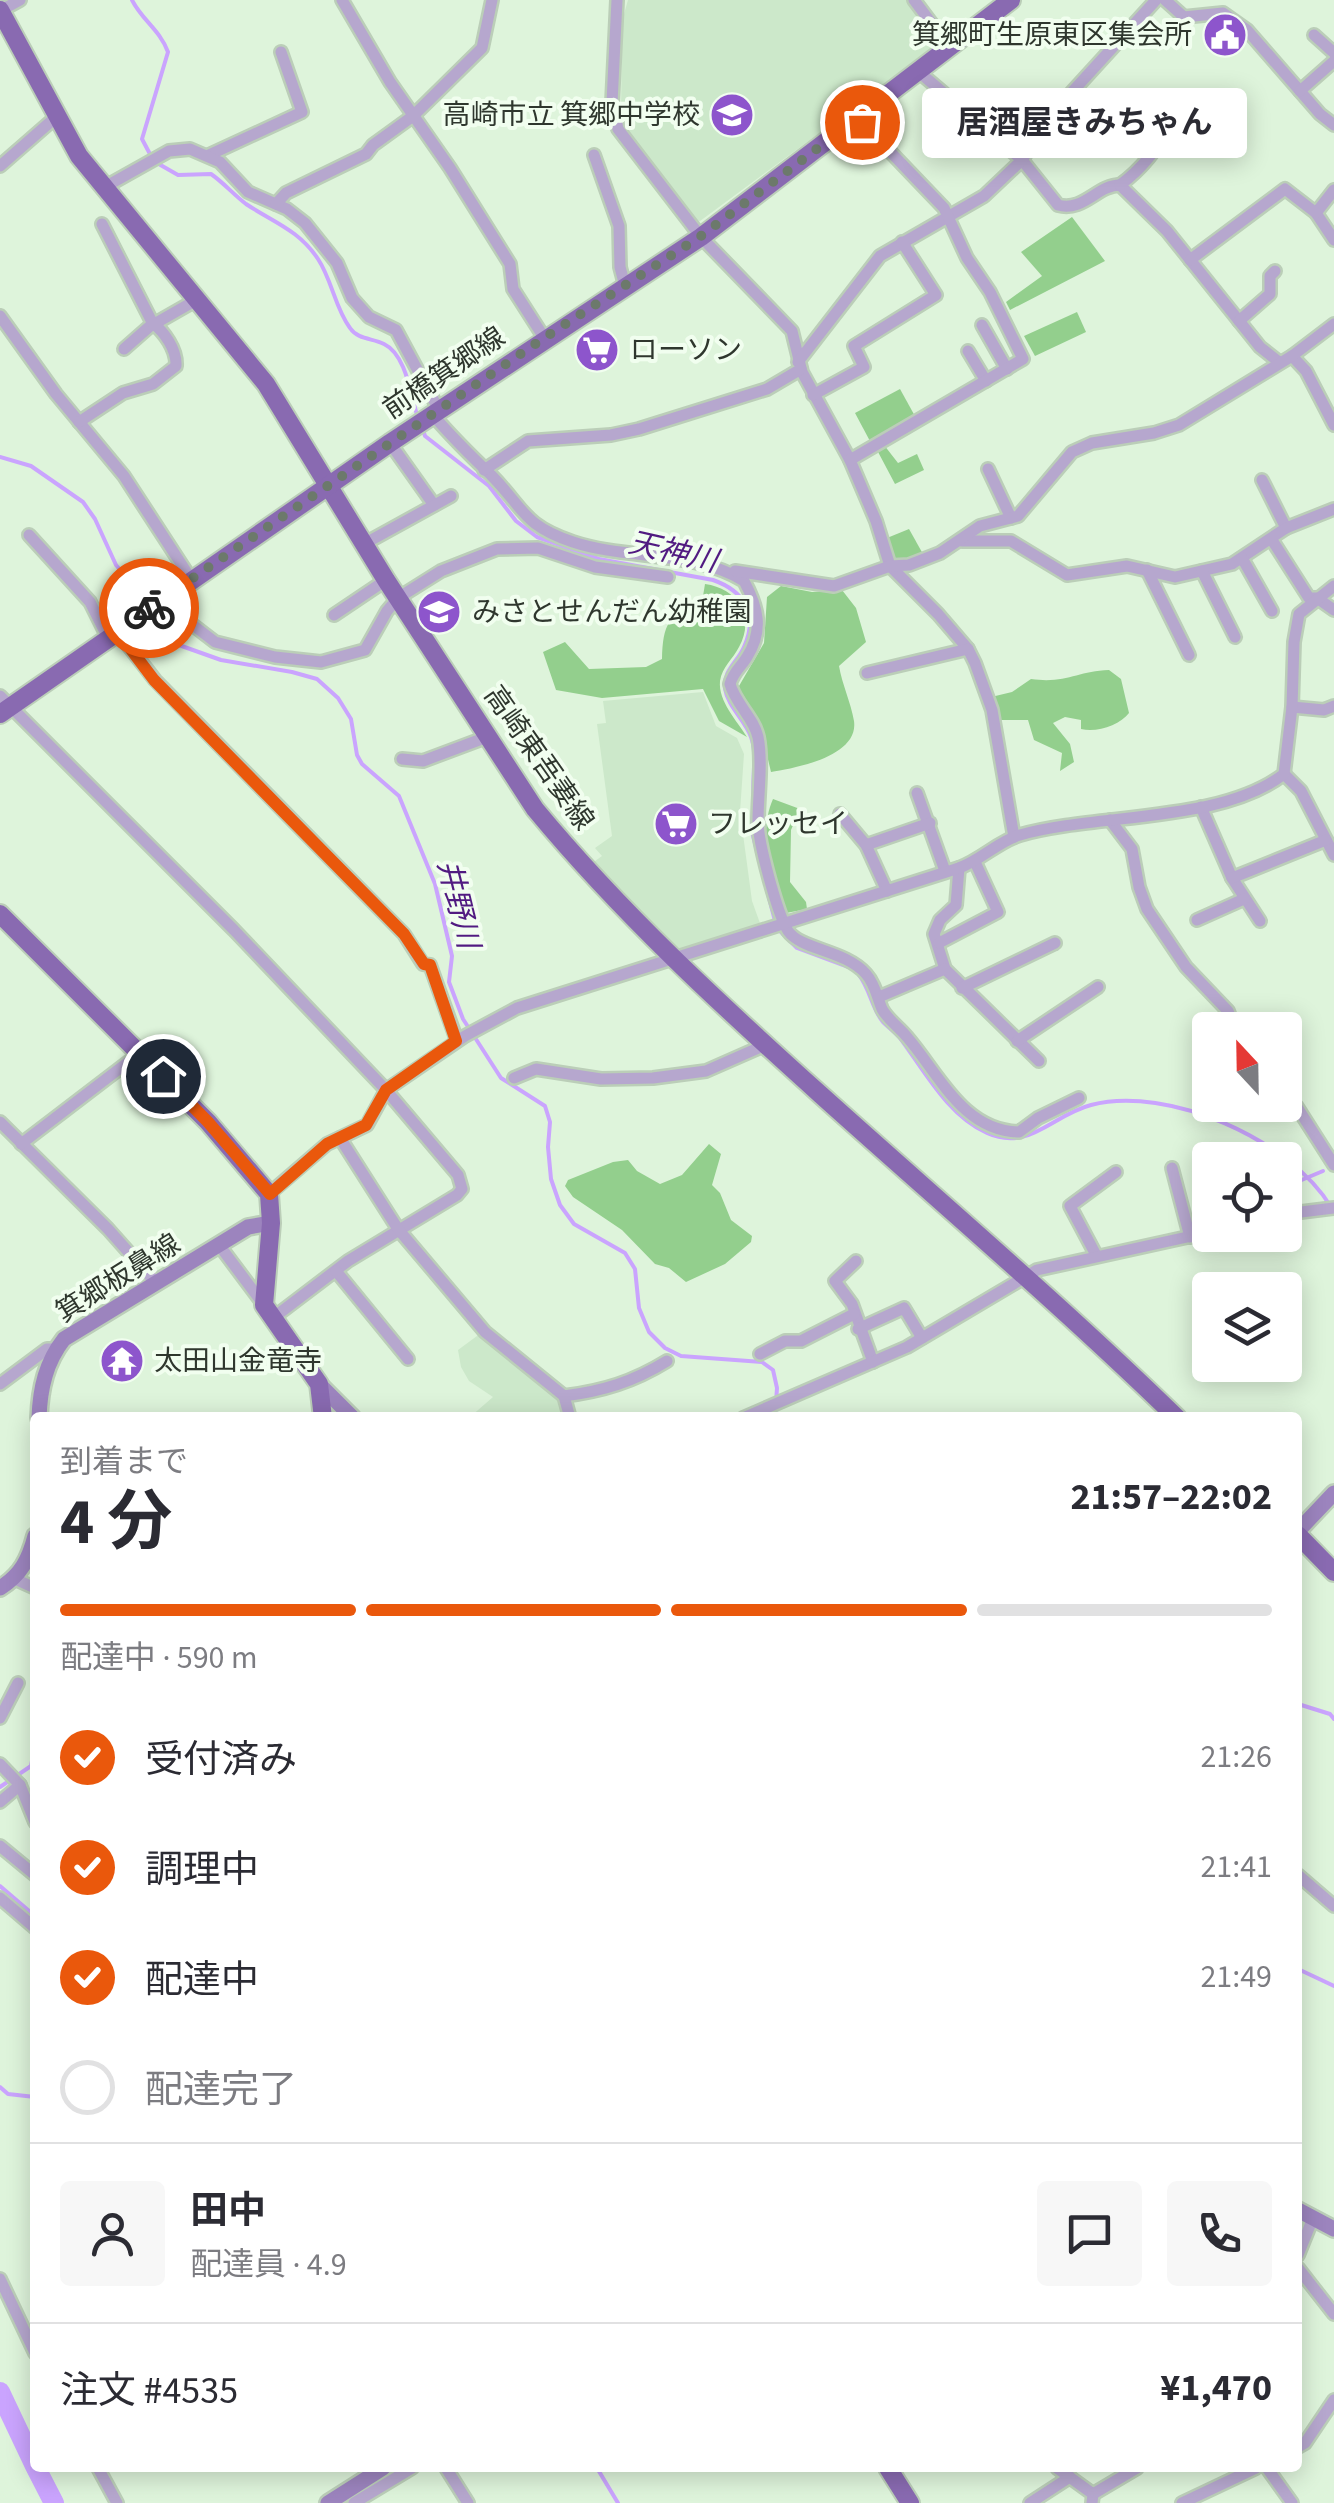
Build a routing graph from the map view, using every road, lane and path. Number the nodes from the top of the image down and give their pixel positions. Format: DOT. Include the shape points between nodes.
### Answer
graph roads {
  1 [pos="20,0"];
  2 [pos="342,0"];
  3 [pos="492,0"];
  4 [pos="618,0"];
  5 [pos="914,0"];
  6 [pos="1156,0"];
  7 [pos="1165,0"];
  8 [pos="1002,2"];
  9 [pos="0,11"];
  10 [pos="1314,35"];
  11 [pos="950,48"];
  12 [pos="281,52"];
  13 [pos="1334,53"];
  14 [pos="1334,61"];
  15 [pos="919,72"];
  16 [pos="1300,91"];
  17 [pos="413,116"];
  18 [pos="56,117"];
  19 [pos="858,118"];
  20 [pos="1171,123"];
  21 [pos="1334,125"];
  22 [pos="209,154"];
  23 [pos="594,155"];
  24 [pos="1022,160"];
  25 [pos="0,166"];
  26 [pos="1120,185"];
  27 [pos="103,188"];
  28 [pos="1334,190"];
  29 [pos="276,204"];
  30 [pos="1316,213"];
  31 [pos="947,215"];
  32 [pos="102,224"];
  33 [pos="701,236"];
  34 [pos="1334,240"];
  35 [pos="902,242"];
  36 [pos="1190,260"];
  37 [pos="1275,271"];
  38 [pos="625,286"];
  39 [pos="198,299"];
  40 [pos="0,316"];
  41 [pos="1239,320"];
  42 [pos="1334,324"];
  43 [pos="155,325"];
  44 [pos="982,325"];
  45 [pos="544,338"];
  46 [pos="124,350"];
  47 [pos="968,351"];
  48 [pos="1292,356"];
  49 [pos="1280,362"];
  50 [pos="799,365"];
  51 [pos="1007,368"];
  52 [pos="986,381"];
  53 [pos="814,395"];
  54 [pos="430,416"];
  55 [pos="79,422"];
  56 [pos="1334,425"];
  57 [pos="390,443"];
  58 [pos="850,460"];
  59 [pos="988,469"];
  60 [pos="484,470"];
  61 [pos="1262,480"];
  62 [pos="328,486"];
  63 [pos="452,496"];
  64 [pos="434,505"];
  65 [pos="1334,509"];
  66 [pos="1011,518"];
  67 [pos="1286,528"];
  68 [pos="29,535"];
  69 [pos="1272,540"];
  70 [pos="961,542"];
  71 [pos="364,544"];
  72 [pos="1242,558"];
  73 [pos="639,564"];
  74 [pos="890,566"];
  75 [pos="715,567"];
  76 [pos="1147,570"];
  77 [pos="1202,571"];
  78 [pos="668,577"];
  79 [pos="191,579"];
  80 [pos="386,580"];
  81 [pos="1334,586"];
  82 [pos="398,598"];
  83 [pos="1316,598"];
  84 [pos="1334,610"];
  85 [pos="1272,611"];
  86 [pos="144,612"];
  87 [pos="334,615"];
  88 [pos="113,634"];
  89 [pos="1235,637"];
  90 [pos="968,649"];
  91 [pos="1190,655"];
  92 [pos="867,673"];
  93 [pos="4,705"];
  94 [pos="1334,706"];
  95 [pos="1292,708"];
  96 [pos="487,737"];
  97 [pos="402,759"];
  98 [pos="1284,774"];
  99 [pos="917,792"];
  100 [pos="1201,807"];
  101 [pos="840,814"];
  102 [pos="1110,820"];
  103 [pos="930,823"];
  104 [pos="1014,837"];
  105 [pos="1326,840"];
  106 [pos="866,846"];
  107 [pos="1334,855"];
  108 [pos="975,862"];
  109 [pos="959,868"];
  110 [pos="945,871"];
  111 [pos="1232,878"];
  112 [pos="887,891"];
  113 [pos="1244,899"];
  114 [pos="0,914"];
  115 [pos="1197,920"];
  116 [pos="1260,921"];
  117 [pos="785,924"];
  118 [pos="939,943"];
  119 [pos="1055,943"];
  120 [pos="675,958"];
  121 [pos="946,969"];
  122 [pos="1098,987"];
  123 [pos="962,988"];
  124 [pos="879,997"];
  125 [pos="1228,1012"];
  126 [pos="461,1038"];
  127 [pos="1017,1040"];
  128 [pos="765,1045"];
  129 [pos="140,1053"];
  130 [pos="1039,1061"];
  131 [pos="514,1078"];
  132 [pos="386,1090"];
  133 [pos="1079,1098"];
  134 [pos="1302,1116"];
  135 [pos="0,1122"];
  136 [pos="340,1138"];
  137 [pos="21,1144"];
  138 [pos="1334,1165"];
  139 [pos="1172,1168"];
  140 [pos="1116,1172"];
  141 [pos="270,1194"];
  142 [pos="1329,1208"];
  143 [pos="1302,1212"];
  144 [pos="272,1223"];
  145 [pos="398,1230"];
  146 [pos="1190,1237"];
  147 [pos="218,1244"];
  148 [pos="1096,1255"];
  149 [pos="856,1261"];
  150 [pos="336,1271"];
  151 [pos="1024,1277"];
  152 [pos="156,1283"];
  153 [pos="268,1311"];
  154 [pos="854,1314"];
  155 [pos="858,1329"];
  156 [pos="922,1338"];
  157 [pos="56,1349"];
  158 [pos="760,1354"];
  159 [pos="408,1359"];
  160 [pos="667,1361"];
  161 [pos="873,1362"];
  162 [pos="0,1384"];
  163 [pos="319,1384"];
  164 [pos="564,1396"];
  165 [pos="40,1412"];
  166 [pos="322,1412"];
  167 [pos="347,1412"];
  168 [pos="568,1412"];
  169 [pos="758,1412"];
  170 [pos="1170,1412"];
  171 [pos="1334,1493"];
  172 [pos="1302,1529"];
  173 [pos="1302,1537"];
  174 [pos="30,1555"];
  175 [pos="1334,1572"];
  176 [pos="15,1579"];
  177 [pos="30,1586"];
  178 [pos="0,1588"];
  179 [pos="18,1683"];
  180 [pos="0,1718"];
  181 [pos="0,1764"];
  182 [pos="27,1791"];
  183 [pos="0,1802"];
  184 [pos="0,1846"];
  185 [pos="30,1871"];
  186 [pos="1302,1878"];
  187 [pos="0,1898"];
  188 [pos="1334,1906"];
  189 [pos="30,1924"];
  190 [pos="1305,2214"];
  191 [pos="1333,2228"];
  192 [pos="1302,2273"];
  193 [pos="0,2279"];
  194 [pos="1334,2314"];
  195 [pos="30,2342"];
  196 [pos="1334,2400"];
  197 [pos="1302,2445"];
  198 [pos="100,2472"];
  199 [pos="377,2472"];
  200 [pos="405,2472"];
  201 [pos="449,2472"];
  202 [pos="891,2472"];
  203 [pos="1062,2472"];
  204 [pos="1132,2472"];
  205 [pos="1227,2472"];
  206 [pos="1271,2472"];
  207 [pos="1070,2478"];
  208 [pos="1092,2501"];
  209 [pos="117,2503"];
  210 [pos="328,2503"];
  211 [pos="354,2503"];
  212 [pos="468,2503"];
  213 [pos="910,2503"];
  214 [pos="1030,2503"];
  215 [pos="1182,2503"];
  216 [pos="1292,2503"];
  1 -- 9 [label="street"];
  2 -- 17 [label="street"];
  3 -- 17 [label="street" via="482,48"];
  4 -- 33 [label="street" via="615,123"];
  5 -- 11 [label="street"];
  6 -- 24 [label="street" via="1052,114"];
  7 -- 16 [label="street" via="1184,17 1224,13"];
  8 -- 11 [label="main road, 前橋箕郷線"];
  9 -- 18 [label="main road, 高崎東吾妻線"];
  10 -- 13 [label="street"];
  11 -- 15 [label="main road, 前橋箕郷線"];
  12 -- 22 [label="street" via="302,112"];
  14 -- 16 [label="street"];
  15 -- 19 [label="main road, 前橋箕郷線"];
  15 -- 24 [label="street"];
  16 -- 21 [label="street"];
  17 -- 29 [label="street" via="366,154 286,192"];
  17 -- 45 [label="street" via="510,264 514,290"];
  18 -- 25 [label="street"];
  18 -- 27 [label="main road, 高崎東吾妻線"];
  19 -- 31 [label="street"];
  19 -- 33 [label="main road, 前橋箕郷線"];
  20 -- 26 [label="street" via="1158,148"];
  22 -- 27 [label="street" via="170,151"];
  22 -- 29 [label="street" via="248,192"];
  23 -- 38 [label="street" via="619,226"];
  24 -- 26 [label="street" via="1064,208"];
  24 -- 31 [label="street" via="984,196"];
  26 -- 36 [label="street"];
  27 -- 39 [label="main road, 高崎東吾妻線"];
  28 -- 30 [label="street"];
  29 -- 54 [label="street" via="323,243 369,317 396,330"];
  30 -- 34 [label="street"];
  30 -- 36 [label="street" via="1286,189"];
  31 -- 35 [label="street"];
  31 -- 51 [label="street" via="1023,359"];
  32 -- 43 [label="street"];
  33 -- 38 [label="main road, 前橋箕郷線"];
  33 -- 50 [label="street" via="792,331"];
  35 -- 50 [label="street" via="880,256"];
  35 -- 53 [label="street" via="936,294 854,346 864,366"];
  36 -- 41 [label="street"];
  37 -- 41 [label="street" via="1270,294"];
  38 -- 45 [label="main road, 前橋箕郷線"];
  39 -- 43 [label="street"];
  39 -- 62 [label="main road, 高崎東吾妻線" via="266,384"];
  40 -- 55 [label="street"];
  41 -- 49 [label="street"];
  42 -- 48 [label="street"];
  43 -- 46 [label="street"];
  43 -- 55 [label="street" via="176,366"];
  44 -- 51 [label="street"];
  45 -- 54 [label="main road, 前橋箕郷線"];
  47 -- 52 [label="street"];
  48 -- 49 [label="street"];
  48 -- 56 [label="street"];
  49 -- 66 [label="street" via="1179,425 1072,452 1030,505"];
  50 -- 53 [label="street"];
  50 -- 60 [label="street" via="767,388 639,429 528,440"];
  51 -- 52 [label="street"];
  52 -- 58 [label="street"];
  53 -- 58 [label="street"];
  54 -- 57 [label="main road, 前橋箕郷線"];
  54 -- 60 [label="street"];
  55 -- 79 [label="street" via="124,476"];
  57 -- 62 [label="main road, 前橋箕郷線"];
  57 -- 64 [label="street"];
  58 -- 74 [label="street"];
  59 -- 66 [label="street"];
  60 -- 73 [label="street" via="538,527"];
  61 -- 67 [label="street"];
  62 -- 71 [label="main road, 高崎東吾妻線"];
  62 -- 79 [label="main road, 前橋箕郷線"];
  63 -- 64 [label="street"];
  64 -- 71 [label="street"];
  65 -- 67 [label="street"];
  66 -- 70 [label="street" via="980,526"];
  67 -- 69 [label="street"];
  68 -- 88 [label="street"];
  69 -- 72 [label="street"];
  69 -- 83 [label="street" via="1309,598"];
  70 -- 74 [label="street" via="909,565"];
  70 -- 76 [label="street" via="1011,541 1068,575 1127,566"];
  71 -- 80 [label="main road, 高崎東吾妻線"];
  72 -- 77 [label="street"];
  72 -- 85 [label="street"];
  73 -- 75 [label="street"];
  73 -- 78 [label="street"];
  73 -- 82 [label="street" via="595,567 538,548 511,548 442,571"];
  74 -- 75 [label="street" via="834,586"];
  74 -- 90 [label="street"];
  75 -- 117 [label="street" via="744,581 758,613 756,640 730,684 758,736 758,824"];
  76 -- 77 [label="street" via="1174,577"];
  76 -- 91 [label="street"];
  77 -- 89 [label="street"];
  79 -- 86 [label="main road, 前橋箕郷線"];
  80 -- 82 [label="main road, 高崎東吾妻線"];
  80 -- 87 [label="street"];
  81 -- 83 [label="street"];
  82 -- 86 [label="street" via="367,648 317,662 215,642 189,622"];
  82 -- 96 [label="main road, 高崎東吾妻線"];
  83 -- 84 [label="street"];
  83 -- 95 [label="street" via="1295,626"];
  86 -- 88 [label="main road, 前橋箕郷線"];
  88 -- 93 [label="main road, 前橋箕郷線"];
  88 -- 126 [label="street" via="404,934 430,965"];
  90 -- 92 [label="street"];
  90 -- 104 [label="street" via="992,710"];
  93 -- 132 [label="street"];
  94 -- 95 [label="street"];
  95 -- 98 [label="street"];
  96 -- 97 [label="street" via="423,761"];
  96 -- 120 [label="main road, 高崎東吾妻線" via="557,836"];
  98 -- 100 [label="street"];
  98 -- 105 [label="street" via="1301,791"];
  99 -- 103 [label="street"];
  100 -- 102 [label="street"];
  100 -- 111 [label="street"];
  101 -- 106 [label="street"];
  102 -- 104 [label="street"];
  102 -- 125 [label="street" via="1132,848 1147,908 1186,967"];
  103 -- 106 [label="street"];
  103 -- 110 [label="street"];
  104 -- 108 [label="street"];
  105 -- 107 [label="street"];
  105 -- 111 [label="street"];
  106 -- 112 [label="street"];
  108 -- 109 [label="street"];
  108 -- 118 [label="street" via="998,912"];
  109 -- 110 [label="street"];
  109 -- 118 [label="street" via="956,905 936,927"];
  110 -- 112 [label="street"];
  111 -- 113 [label="street"];
  112 -- 117 [label="street"];
  113 -- 115 [label="street"];
  113 -- 116 [label="street"];
  114 -- 129 [label="main road"];
  117 -- 120 [label="street"];
  117 -- 124 [label="street" via="802,944 844,956 867,975"];
  118 -- 121 [label="street"];
  119 -- 123 [label="street"];
  120 -- 126 [label="street" via="517,1008"];
  120 -- 128 [label="main road, 高崎東吾妻線"];
  121 -- 123 [label="street"];
  121 -- 124 [label="street"];
  122 -- 127 [label="street"];
  123 -- 127 [label="street"];
  124 -- 133 [label="street" via="882,1010 952,1099 994,1128 1027,1129"];
  126 -- 132 [label="street"];
  127 -- 130 [label="street"];
  128 -- 131 [label="street" via="706,1071 653,1078 536,1069"];
  128 -- 151 [label="main road, 高崎東吾妻線"];
  129 -- 137 [label="street"];
  129 -- 141 [label="main road"];
  132 -- 136 [label="street" via="366,1125"];
  132 -- 145 [label="street" via="448,1160 462,1189"];
  134 -- 138 [label="street"];
  135 -- 137 [label="street"];
  136 -- 141 [label="street"];
  136 -- 145 [label="street"];
  137 -- 152 [label="street"];
  139 -- 146 [label="street"];
  140 -- 148 [label="street" via="1070,1206"];
  141 -- 144 [label="main road"];
  142 -- 143 [label="street"];
  144 -- 147 [label="main road, 箕郷板鼻線"];
  144 -- 153 [label="main road"];
  145 -- 150 [label="street"];
  145 -- 164 [label="street" via="485,1332"];
  146 -- 148 [label="street"];
  147 -- 152 [label="main road, 箕郷板鼻線"];
  147 -- 153 [label="street"];
  148 -- 151 [label="street"];
  149 -- 154 [label="street" via="834,1281"];
  150 -- 153 [label="street"];
  150 -- 159 [label="street"];
  151 -- 156 [label="street"];
  151 -- 170 [label="main road, 高崎東吾妻線"];
  152 -- 157 [label="main road, 箕郷板鼻線" via="76,1329"];
  153 -- 163 [label="main road"];
  154 -- 155 [label="street"];
  154 -- 158 [label="street"];
  155 -- 156 [label="street" via="904,1308"];
  155 -- 161 [label="street"];
  156 -- 161 [label="street"];
  157 -- 162 [label="street"];
  157 -- 165 [label="main road, 箕郷板鼻線" via="43,1380"];
  160 -- 164 [label="street" via="606,1390"];
  161 -- 169 [label="street"];
  163 -- 166 [label="main road"];
  163 -- 167 [label="main road"];
  164 -- 168 [label="street"];
  171 -- 172 [label="main road"];
  173 -- 175 [label="main road"];
  174 -- 176 [label="main road"];
  176 -- 177 [label="street"];
  176 -- 178 [label="main road"];
  179 -- 180 [label="street"];
  181 -- 182 [label="street"];
  182 -- 183 [label="street"];
  184 -- 185 [label="street"];
  186 -- 188 [label="street"];
  187 -- 189 [label="street"];
  190 -- 191 [label="main road"];
  192 -- 194 [label="street"];
  193 -- 195 [label="street"];
  196 -- 197 [label="street"];
  198 -- 209 [label="street"];
  199 -- 210 [label="main road"];
  200 -- 211 [label="street"];
  201 -- 212 [label="street"];
  202 -- 213 [label="main road"];
  203 -- 207 [label="street"];
  204 -- 208 [label="street"];
  205 -- 215 [label="street"];
  206 -- 216 [label="street"];
  207 -- 208 [label="street"];
  207 -- 214 [label="street"];
}
